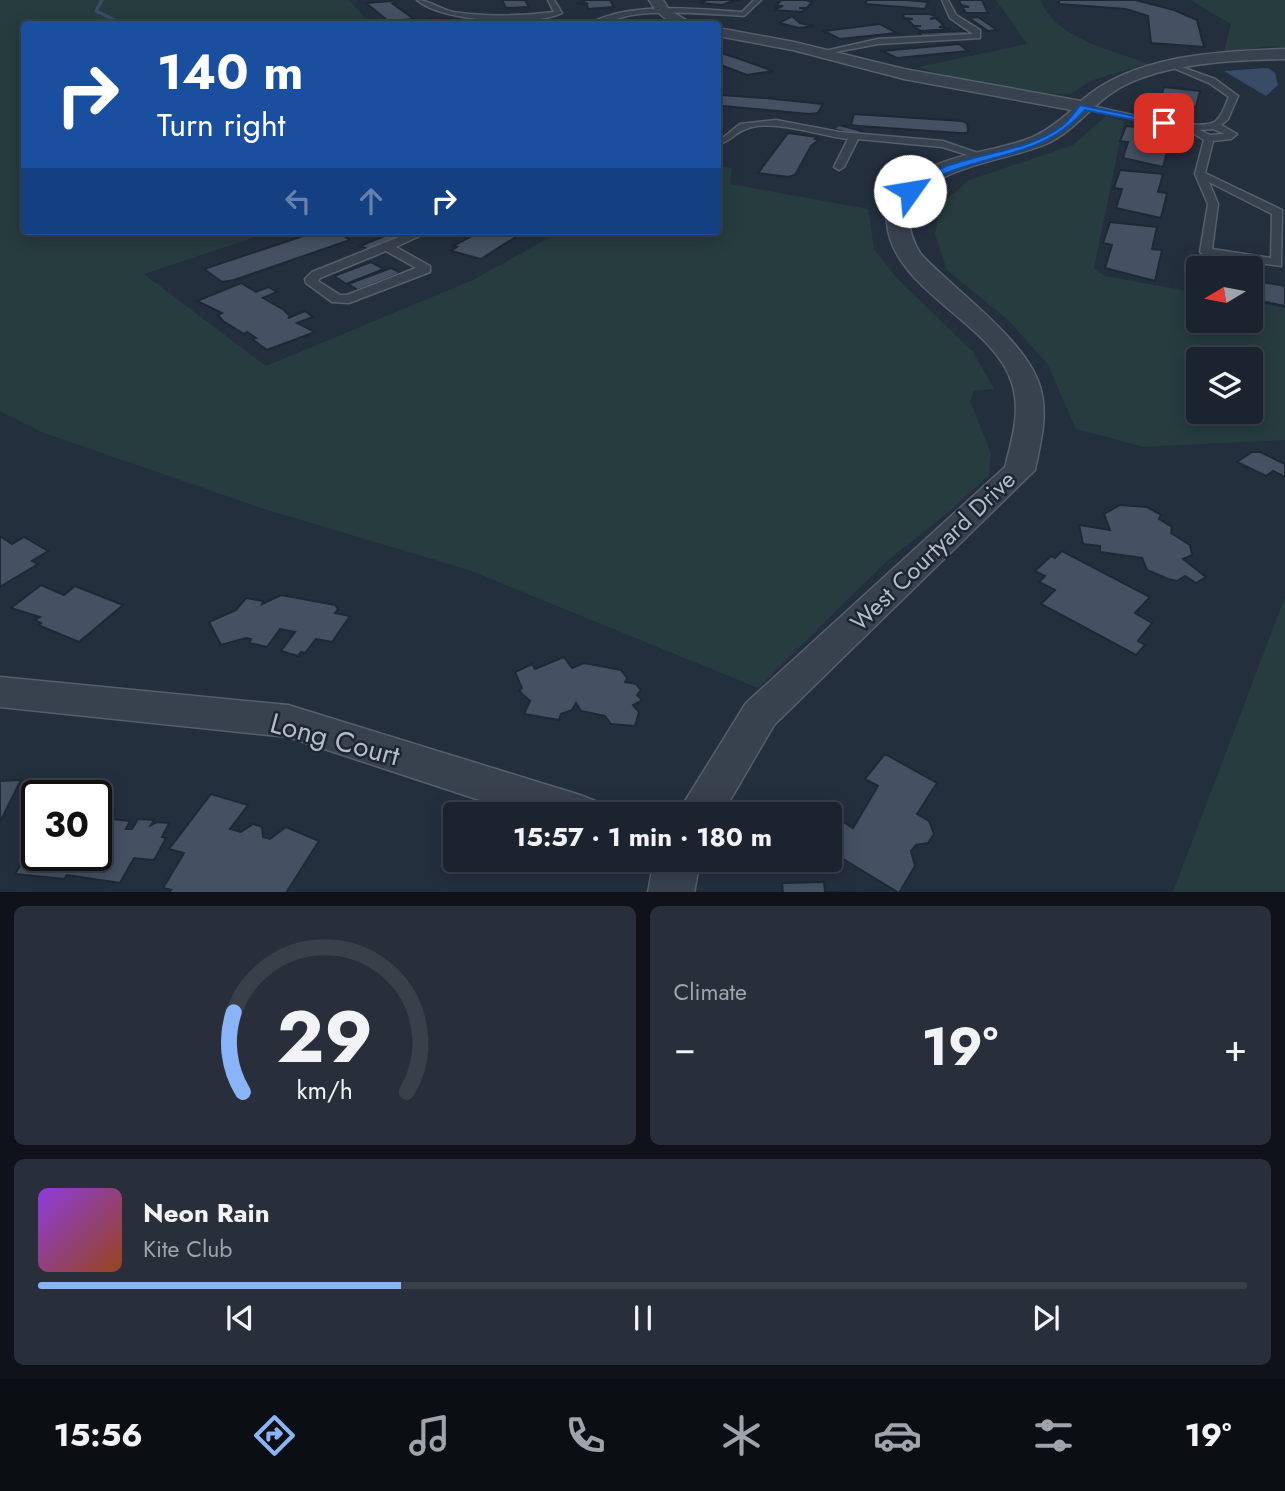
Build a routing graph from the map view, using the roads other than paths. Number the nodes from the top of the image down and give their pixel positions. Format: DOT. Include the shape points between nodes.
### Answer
graph roads {
  1 [pos="420,0"];
  2 [pos="551,0"];
  3 [pos="656,0"];
  4 [pos="758,0"];
  5 [pos="945,0"];
  6 [pos="664,12"];
  7 [pos="542,15"];
  8 [pos="549,21"];
  9 [pos="604,21"];
  10 [pos="627,21"];
  11 [pos="680,21"];
  12 [pos="721,33"];
  13 [pos="820,53"];
  14 [pos="1285,54"];
  15 [pos="1178,67"];
  16 [pos="1083,107"];
  17 [pos="1214,126"];
  18 [pos="1191,128"];
  19 [pos="854,137"];
  20 [pos="1209,138"];
  21 [pos="721,140"];
  22 [pos="888,141"];
  23 [pos="976,159"];
  24 [pos="839,167"];
  25 [pos="1200,174"];
  26 [pos="415,235"];
  27 [pos="388,247"];
  28 [pos="1281,264"];
  29 [pos="0,692"];
  30 [pos="542,802"];
  31 [pos="706,802"];
  32 [pos="675,872"];
  33 [pos="671,892"];
  1 -- 7 [label="lane" via="434,11 448,13"];
  2 -- 7 [label="lane" via="559,11"];
  3 -- 6 [label="street"];
  4 -- 6 [label="lane" via="744,14"];
  5 -- 13 [label="lane" via="953,16 977,36 919,37"];
  6 -- 9 [label="lane" via="632,13"];
  6 -- 10 [label="lane"];
  6 -- 11 [label="street"];
  7 -- 8 [label="lane"];
  12 -- 13 [label="street"];
  13 -- 16 [label="street" via="904,74"];
  14 -- 15 [label="street, West Courtyard Drive"];
  15 -- 16 [label="street, West Courtyard Drive" via="1111,86"];
  15 -- 17 [label="lane" via="1234,96 1223,119"];
  16 -- 18 [label="lane"];
  16 -- 23 [label="street, West Courtyard Drive" via="1065,128 1034,143"];
  17 -- 18 [label="lane"];
  17 -- 20 [label="lane" via="1232,136"];
  18 -- 20 [label="lane"];
  19 -- 21 [label="lane" via="764,122 737,129"];
  19 -- 22 [label="lane"];
  19 -- 24 [label="lane"];
  20 -- 25 [label="lane"];
  22 -- 23 [label="lane"];
  22 -- 23 [label="lane" via="943,144"];
  23 -- 31 [label="street, West Courtyard Drive" via="941,171 910,191 896,220 903,244 938,288 990,334 1024,380 1031,420 1020,470 760,714"];
  25 -- 28 [label="lane" via="1278,212"];
  25 -- 28 [label="lane" via="1213,204 1206,252"];
  26 -- 27 [label="lane"];
  27 -- 27 [label="lane" via="426,269 349,299 337,299 312,283 316,275"];
  29 -- 30 [label="street, Long Court" via="288,721"];
  32 -- 33 [label="street"];
}
